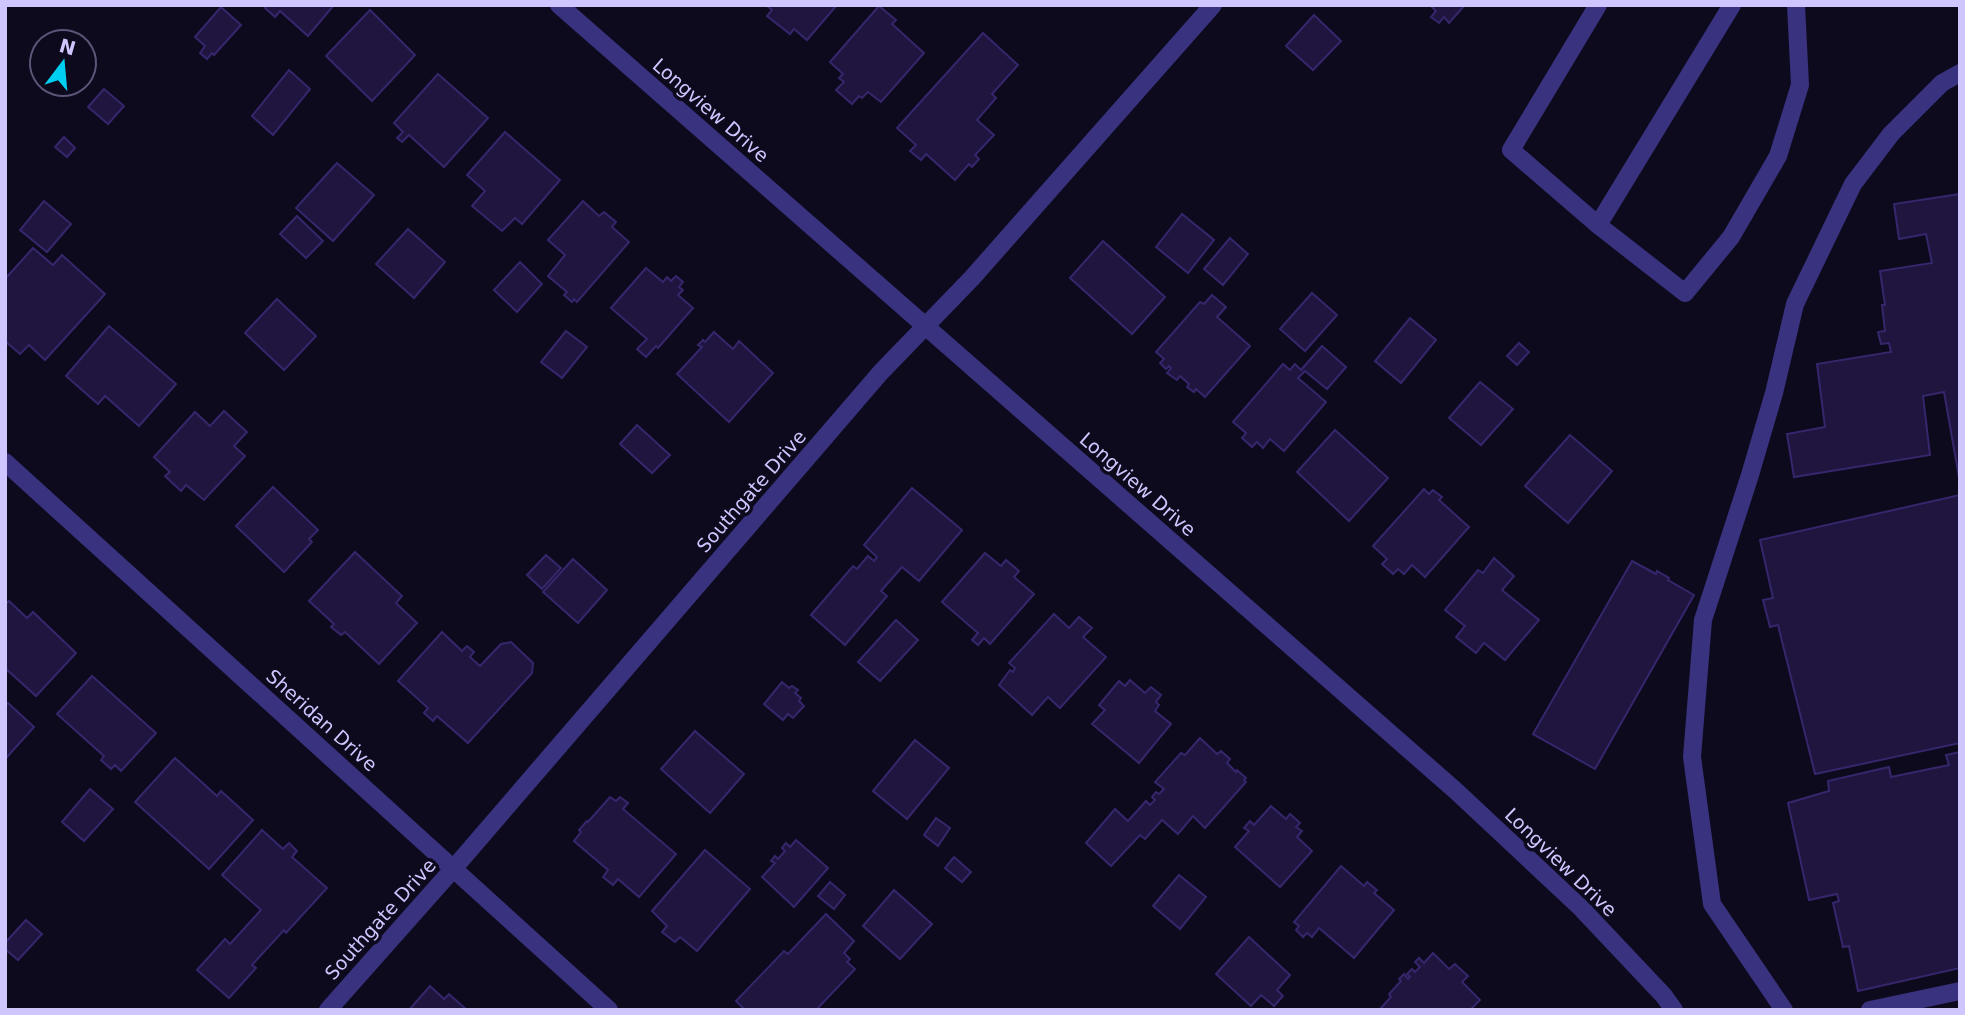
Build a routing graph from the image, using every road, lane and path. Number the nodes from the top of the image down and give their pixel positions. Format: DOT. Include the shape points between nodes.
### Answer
graph roads {
  1 [pos="559,5"];
  2 [pos="1213,5"];
  3 [pos="1598,5"];
  4 [pos="1731,5"];
  5 [pos="1796,5"];
  6 [pos="1960,73"];
  7 [pos="1598,225"];
  8 [pos="925,324"];
  9 [pos="5,462"];
  10 [pos="454,868"];
  11 [pos="1960,991"];
  12 [pos="328,1010"];
  13 [pos="609,1010"];
  14 [pos="1674,1010"];
  15 [pos="1784,1010"];
  16 [pos="1870,1010"];
  1 -- 8 [label="street, Longview Drive"];
  2 -- 8 [label="street, Southgate Drive" via="972,278"];
  3 -- 7 [label="street" via="1511,150"];
  4 -- 7 [label="street"];
  5 -- 7 [label="street" via="1800,85 1778,156 1731,236 1685,293"];
  6 -- 15 [label="street" via="1942,83 1891,134 1853,184 1795,304 1774,393 1703,620 1692,757 1712,904"];
  8 -- 10 [label="street, Southgate Drive"];
  8 -- 14 [label="street, Longview Drive" via="1457,791 1581,908"];
  9 -- 10 [label="street, Sheridan Drive"];
  10 -- 12 [label="street, Southgate Drive"];
  10 -- 13 [label="street, Sheridan Drive"];
  11 -- 16 [label="street"];
}
